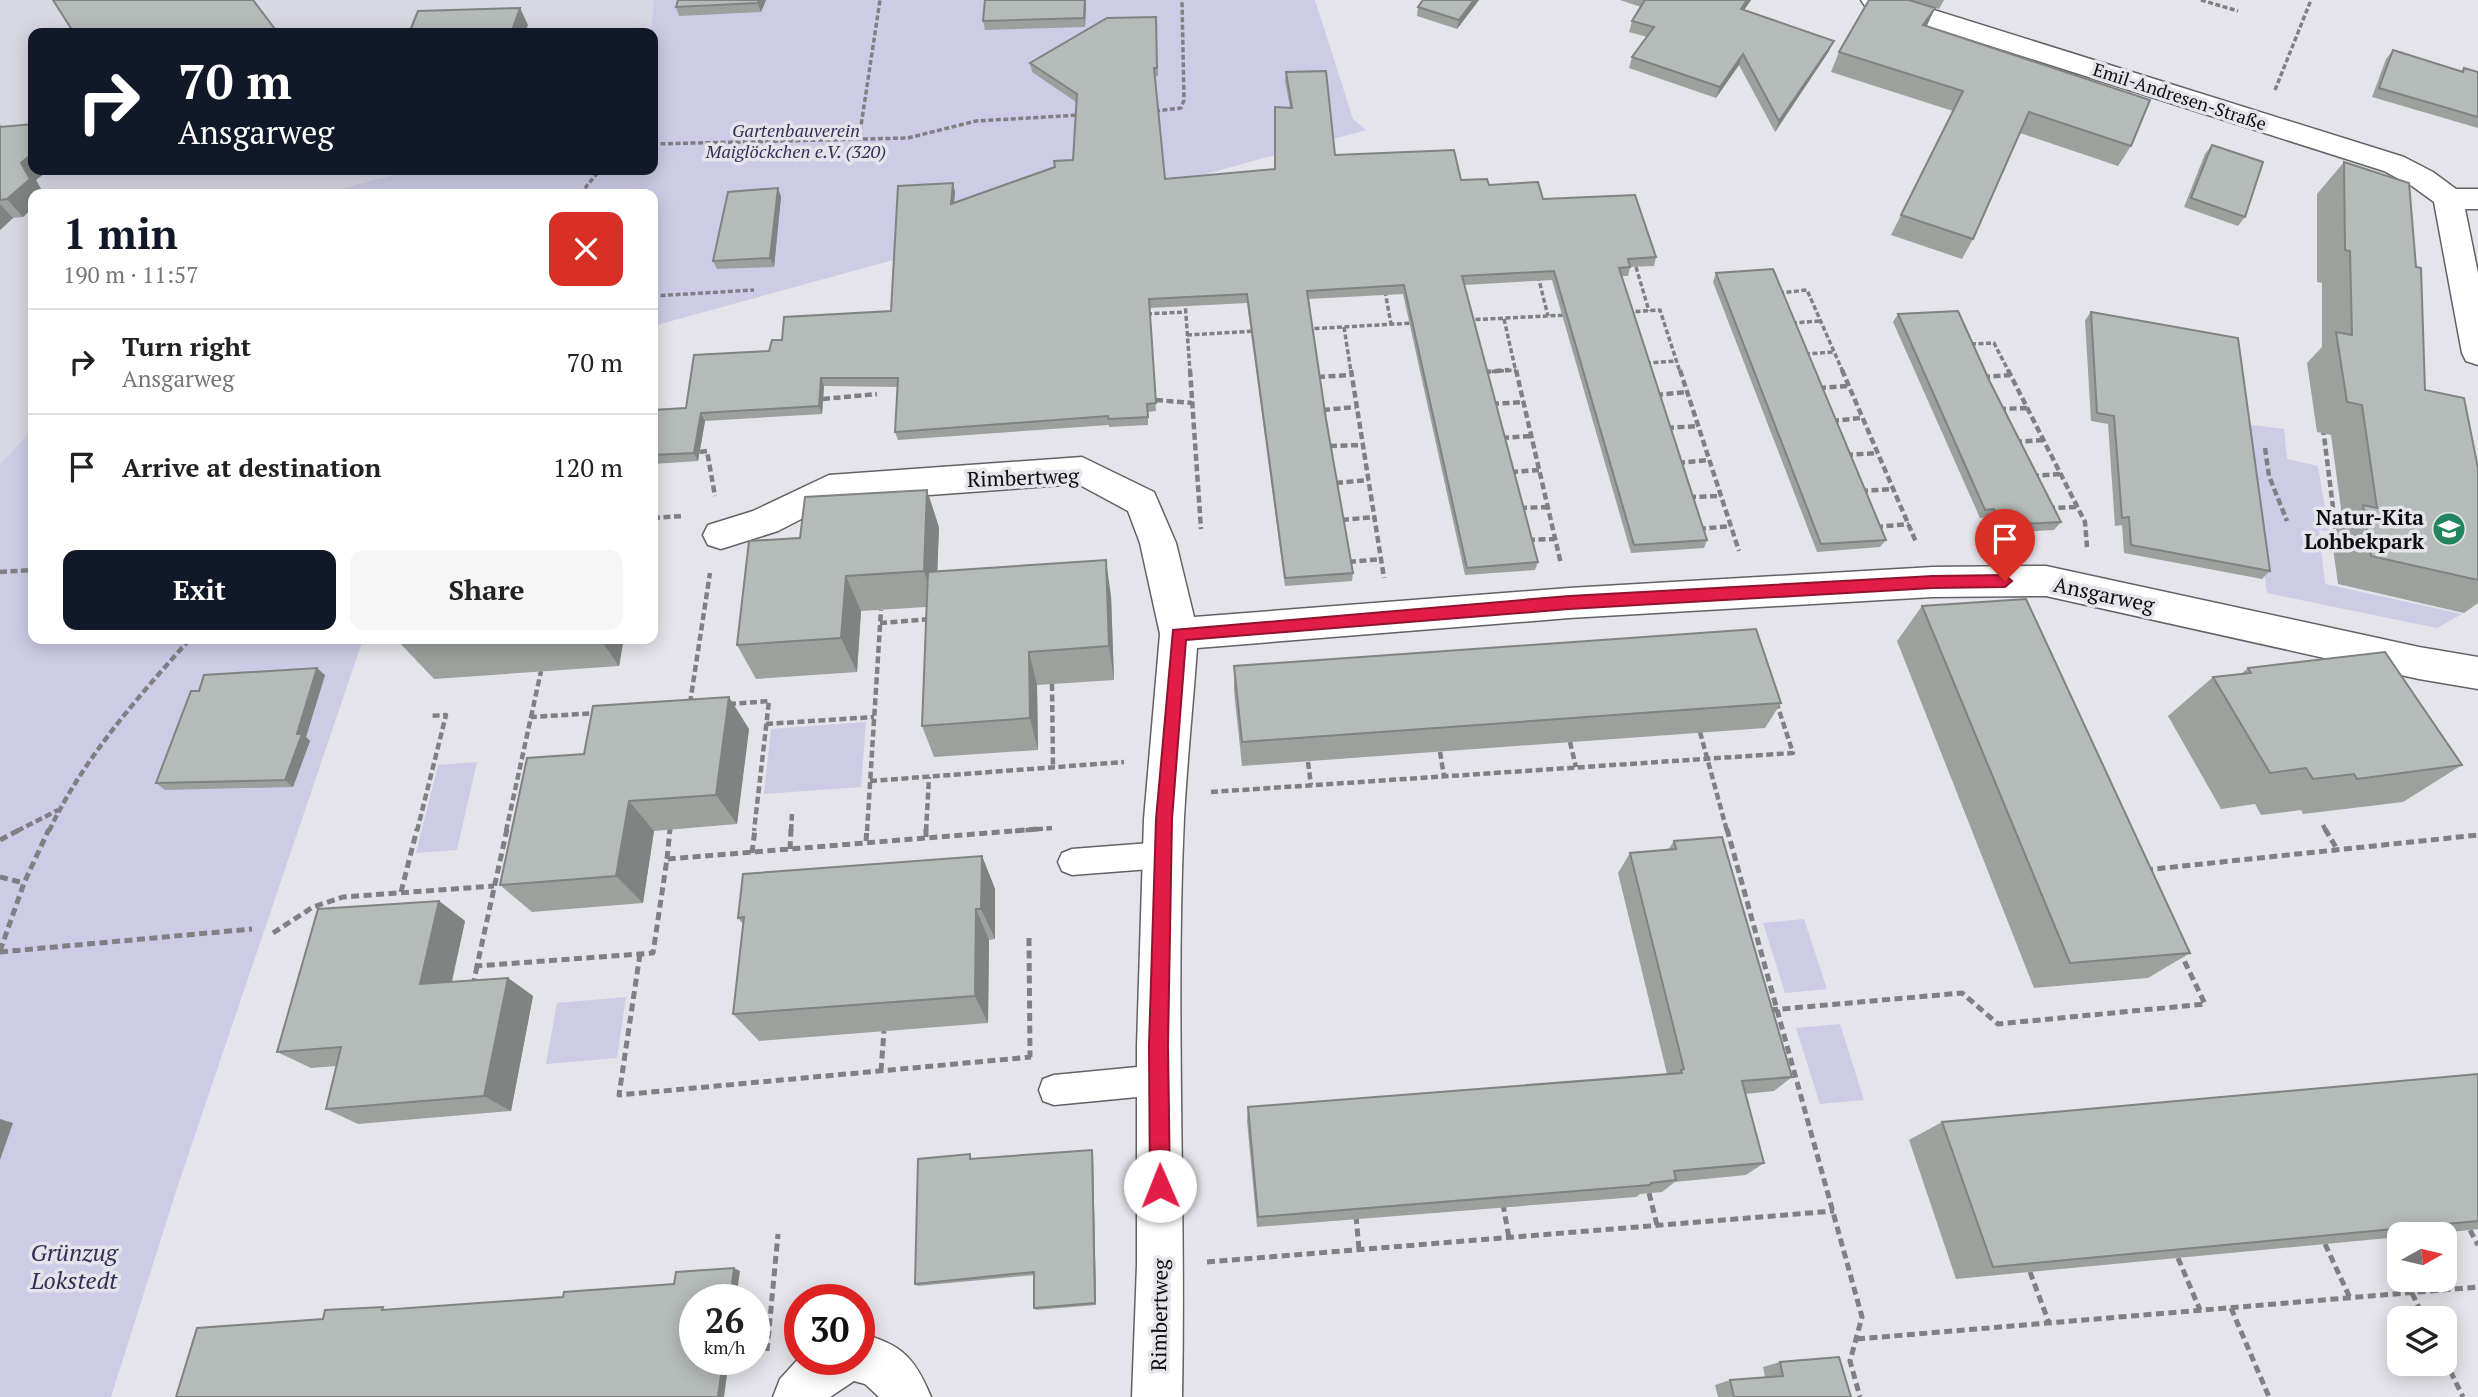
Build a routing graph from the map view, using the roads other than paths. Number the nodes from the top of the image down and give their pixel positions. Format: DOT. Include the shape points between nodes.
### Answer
graph roads {
  1 [pos="1874,0"];
  2 [pos="2448,199"];
  3 [pos="2478,199"];
  4 [pos="2478,353"];
  5 [pos="721,536"];
  6 [pos="1179,634"];
  7 [pos="2478,673"];
  8 [pos="1163,855"];
  9 [pos="1072,862"];
  10 [pos="1158,1080"];
  11 [pos="1054,1090"];
  12 [pos="875,1361"];
  13 [pos="816,1375"];
  14 [pos="799,1397"];
  15 [pos="906,1397"];
  16 [pos="1157,1397"];
  1 -- 2 [label="street, Emil-Andresen-Straße" via="2394,164 2438,188"];
  2 -- 3 [label="street"];
  2 -- 4 [label="street"];
  5 -- 6 [label="street, Rimbertweg" via="765,521 829,489 1082,470 1142,502 1158,543"];
  6 -- 7 [label="street, Ansgarweg" via="1569,603 1933,582 2046,581"];
  6 -- 8 [label="street, Rimbertweg"];
  8 -- 9 [label="lane"];
  8 -- 10 [label="street, Rimbertweg"];
  10 -- 11 [label="lane"];
  10 -- 16 [label="street, Rimbertweg" via="1161,1265"];
  12 -- 15 [label="street" via="895,1375"];
  13 -- 14 [label="street"];
}
